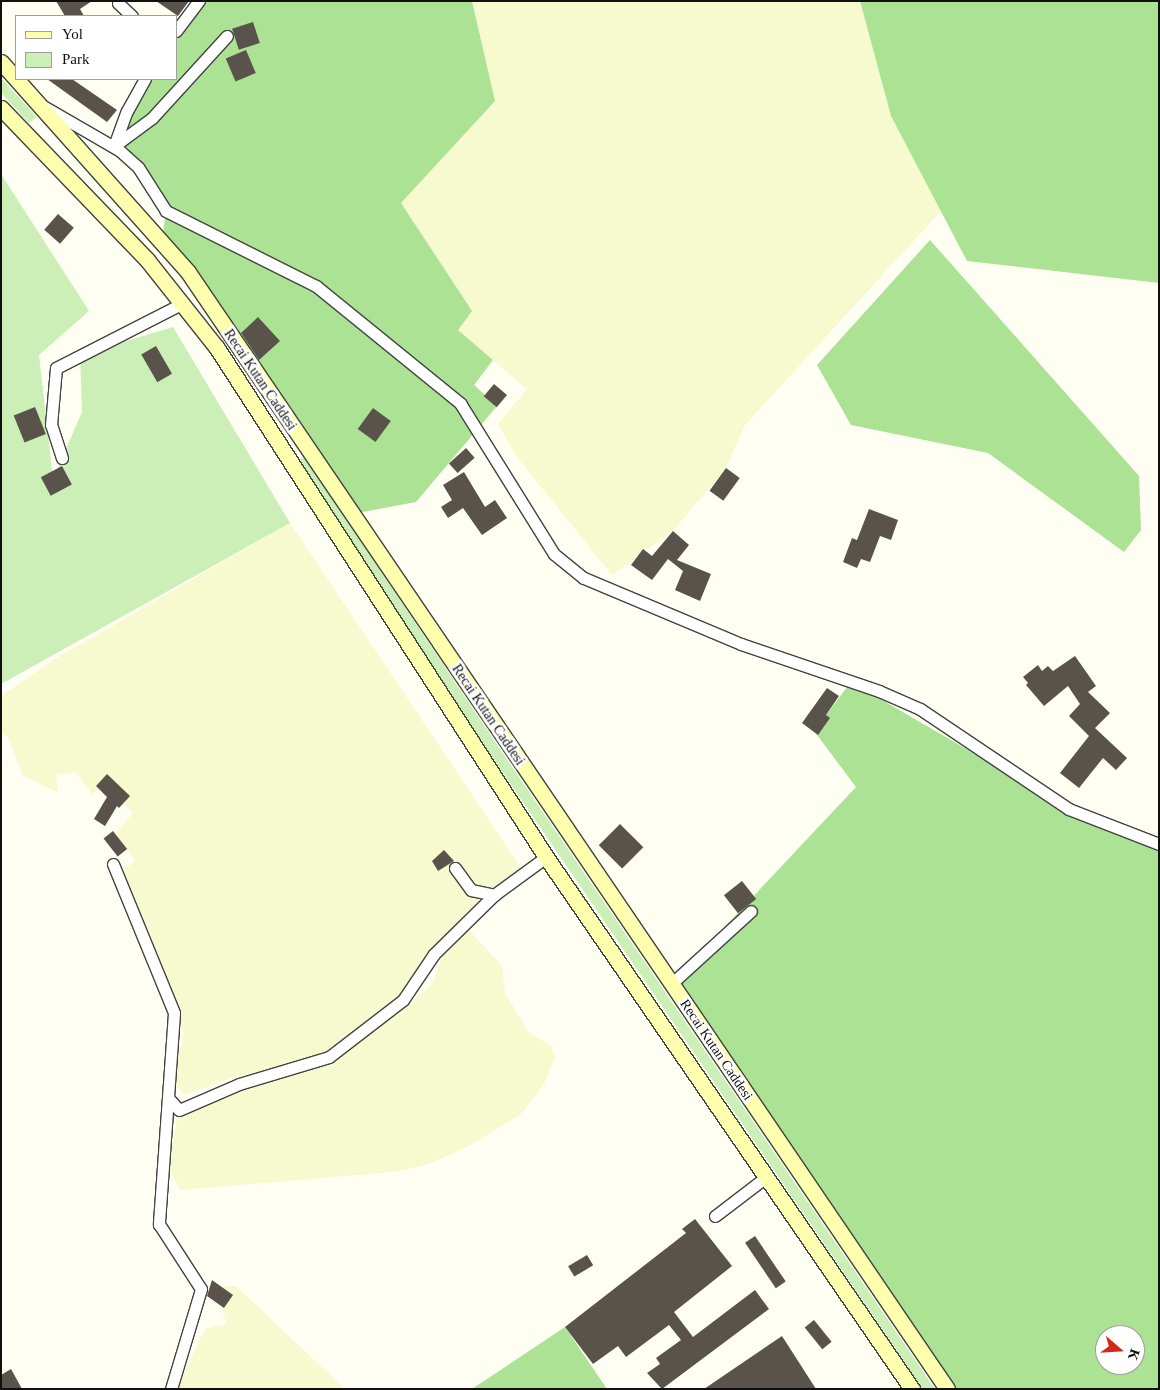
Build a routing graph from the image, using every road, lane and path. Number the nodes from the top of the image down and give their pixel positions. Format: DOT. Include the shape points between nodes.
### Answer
graph roads {
  1 [pos="199,1"];
  2 [pos="118,3"];
  3 [pos="131,15"];
  4 [pos="178,28"];
  5 [pos="227,36"];
  6 [pos="1,62"];
  7 [pos="15,78"];
  8 [pos="17,80"];
  9 [pos="144,80"];
  10 [pos="37,102"];
  11 [pos="1,108"];
  12 [pos="114,146"];
  13 [pos="183,303"];
  14 [pos="62,458"];
  15 [pos="1159,844"];
  16 [pos="546,857"];
  17 [pos="113,864"];
  18 [pos="455,868"];
  19 [pos="494,895"];
  20 [pos="751,911"];
  21 [pos="671,984"];
  22 [pos="170,1100"];
  23 [pos="766,1177"];
  24 [pos="715,1216"];
  25 [pos="171,1389"];
  26 [pos="912,1389"];
  27 [pos="947,1389"];
  1 -- 4 [label="street"];
  2 -- 3 [label="street"];
  5 -- 12 [label="street" via="152,118"];
  6 -- 7 [label="main road, Recai Kutan Caddesi"];
  8 -- 10 [label="main road, Recai Kutan Caddesi"];
  9 -- 12 [label="street" via="126,111"];
  10 -- 12 [label="street"];
  10 -- 21 [label="main road, Recai Kutan Caddesi" via="188,272"];
  11 -- 13 [label="main road, Recai Kutan Caddesi" via="123,234"];
  12 -- 15 [label="street" via="138,167 166,211 316,286 460,403 554,554 584,578 741,644 879,691 920,710 1069,809"];
  13 -- 14 [label="street" via="56,368 51,426"];
  13 -- 16 [label="main road, Recai Kutan Caddesi" via="217,348"];
  16 -- 19 [label="street"];
  16 -- 23 [label="main road, Recai Kutan Caddesi"];
  17 -- 22 [label="street" via="174,1013"];
  18 -- 19 [label="street" via="471,890"];
  19 -- 22 [label="street" via="434,954 403,1000 329,1057 239,1084 179,1110"];
  20 -- 21 [label="street"];
  21 -- 27 [label="main road, Recai Kutan Caddesi"];
  22 -- 25 [label="street" via="159,1224 201,1289"];
  23 -- 24 [label="street"];
  23 -- 26 [label="main road, Recai Kutan Caddesi"];
}
